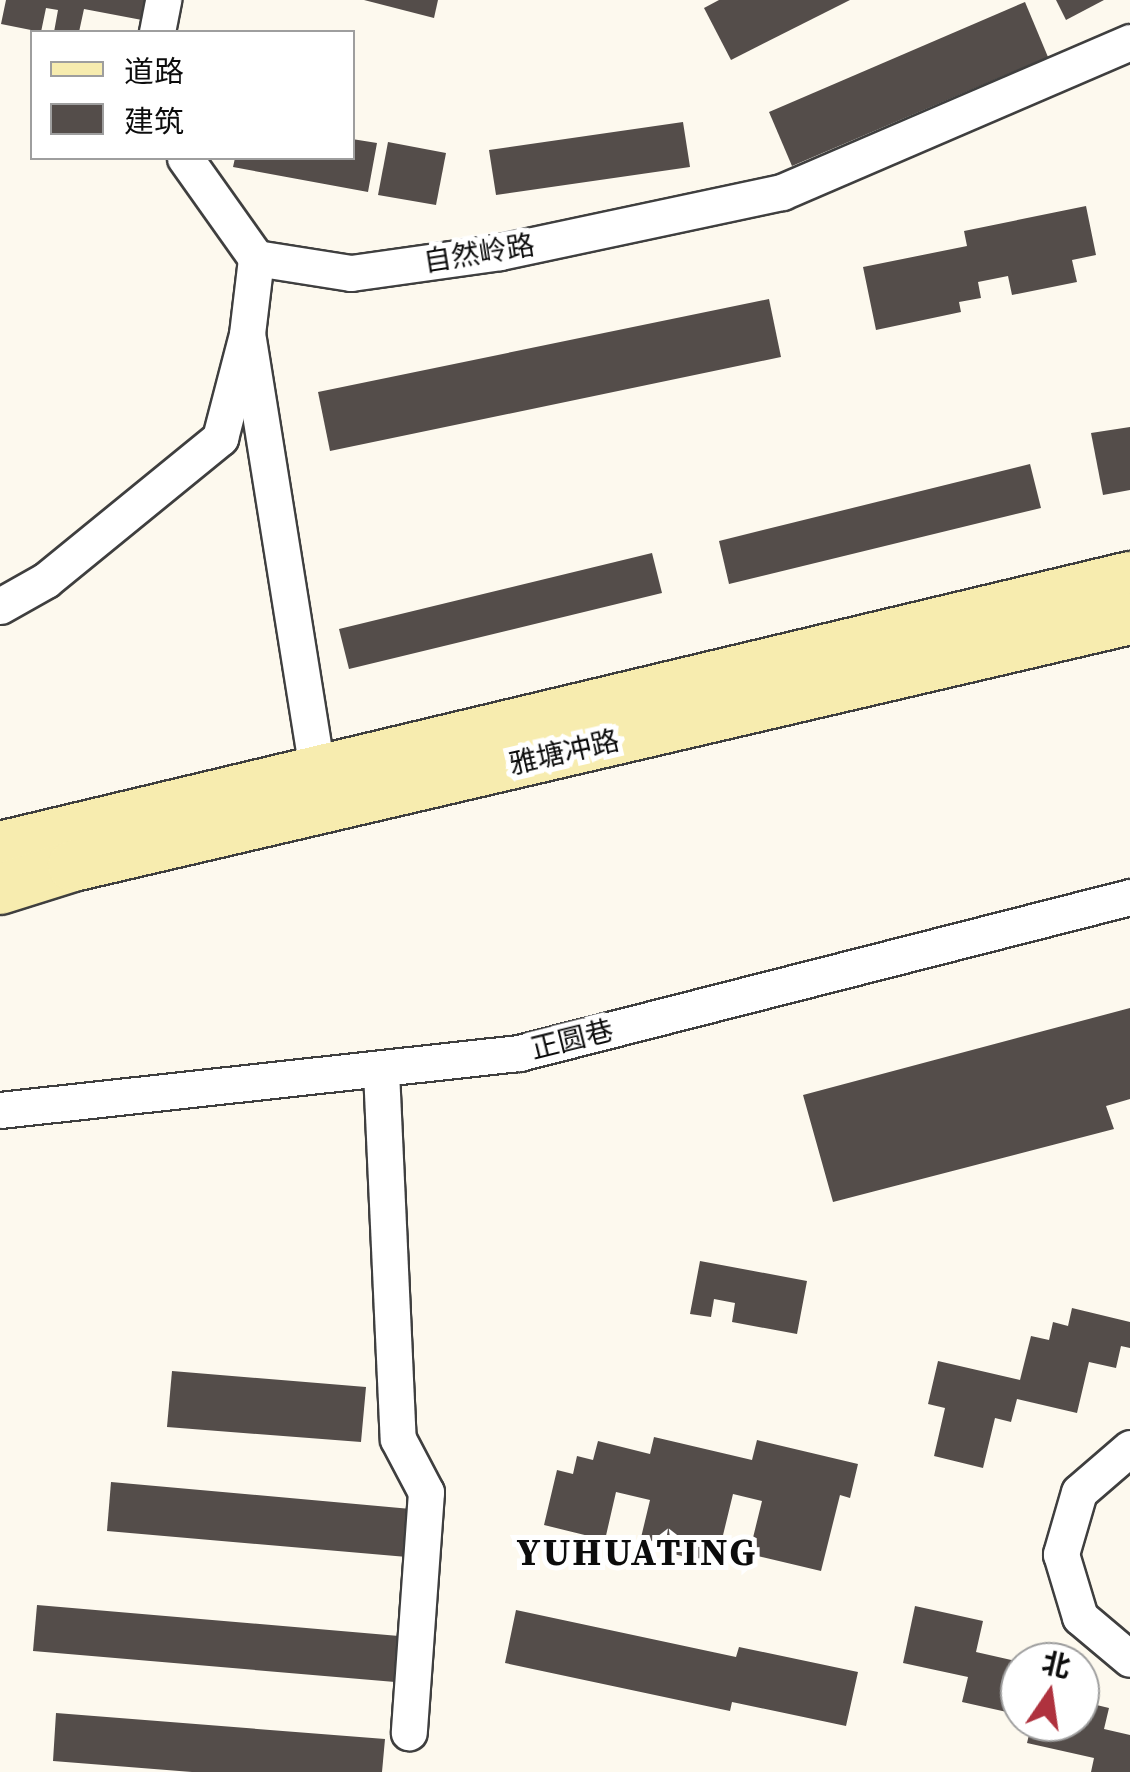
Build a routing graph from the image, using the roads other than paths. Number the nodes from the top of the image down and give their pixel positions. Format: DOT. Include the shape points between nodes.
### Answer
graph roads {
  1 [pos="163,0"];
  2 [pos="157,30"];
  3 [pos="1130,42"];
  4 [pos="186,160"];
  5 [pos="256,258"];
  6 [pos="247,334"];
  7 [pos="1130,577"];
  8 [pos="0,606"];
  9 [pos="1130,619"];
  10 [pos="317,768"];
  11 [pos="0,847"];
  12 [pos="0,890"];
  13 [pos="1130,896"];
  14 [pos="381,1071"];
  15 [pos="0,1110"];
  16 [pos="1130,1448"];
  17 [pos="1130,1659"];
  18 [pos="409,1732"];
  1 -- 2 [label="street"];
  3 -- 5 [label="street, 自然岭路" via="782,192 500,252 351,274"];
  4 -- 5 [label="street"];
  5 -- 6 [label="street"];
  6 -- 8 [label="street" via="220,438 46,580"];
  6 -- 10 [label="street"];
  7 -- 10 [label="street, 雅塘冲路"];
  9 -- 12 [label="street, 雅塘冲路" via="73,866"];
  10 -- 11 [label="street, 雅塘冲路"];
  13 -- 14 [label="street, 正圆巷" via="519,1053"];
  14 -- 15 [label="street, 正圆巷"];
  14 -- 18 [label="street" via="398,1439 426,1492"];
  16 -- 17 [label="street" via="1078,1492 1061,1554 1080,1617"];
}
